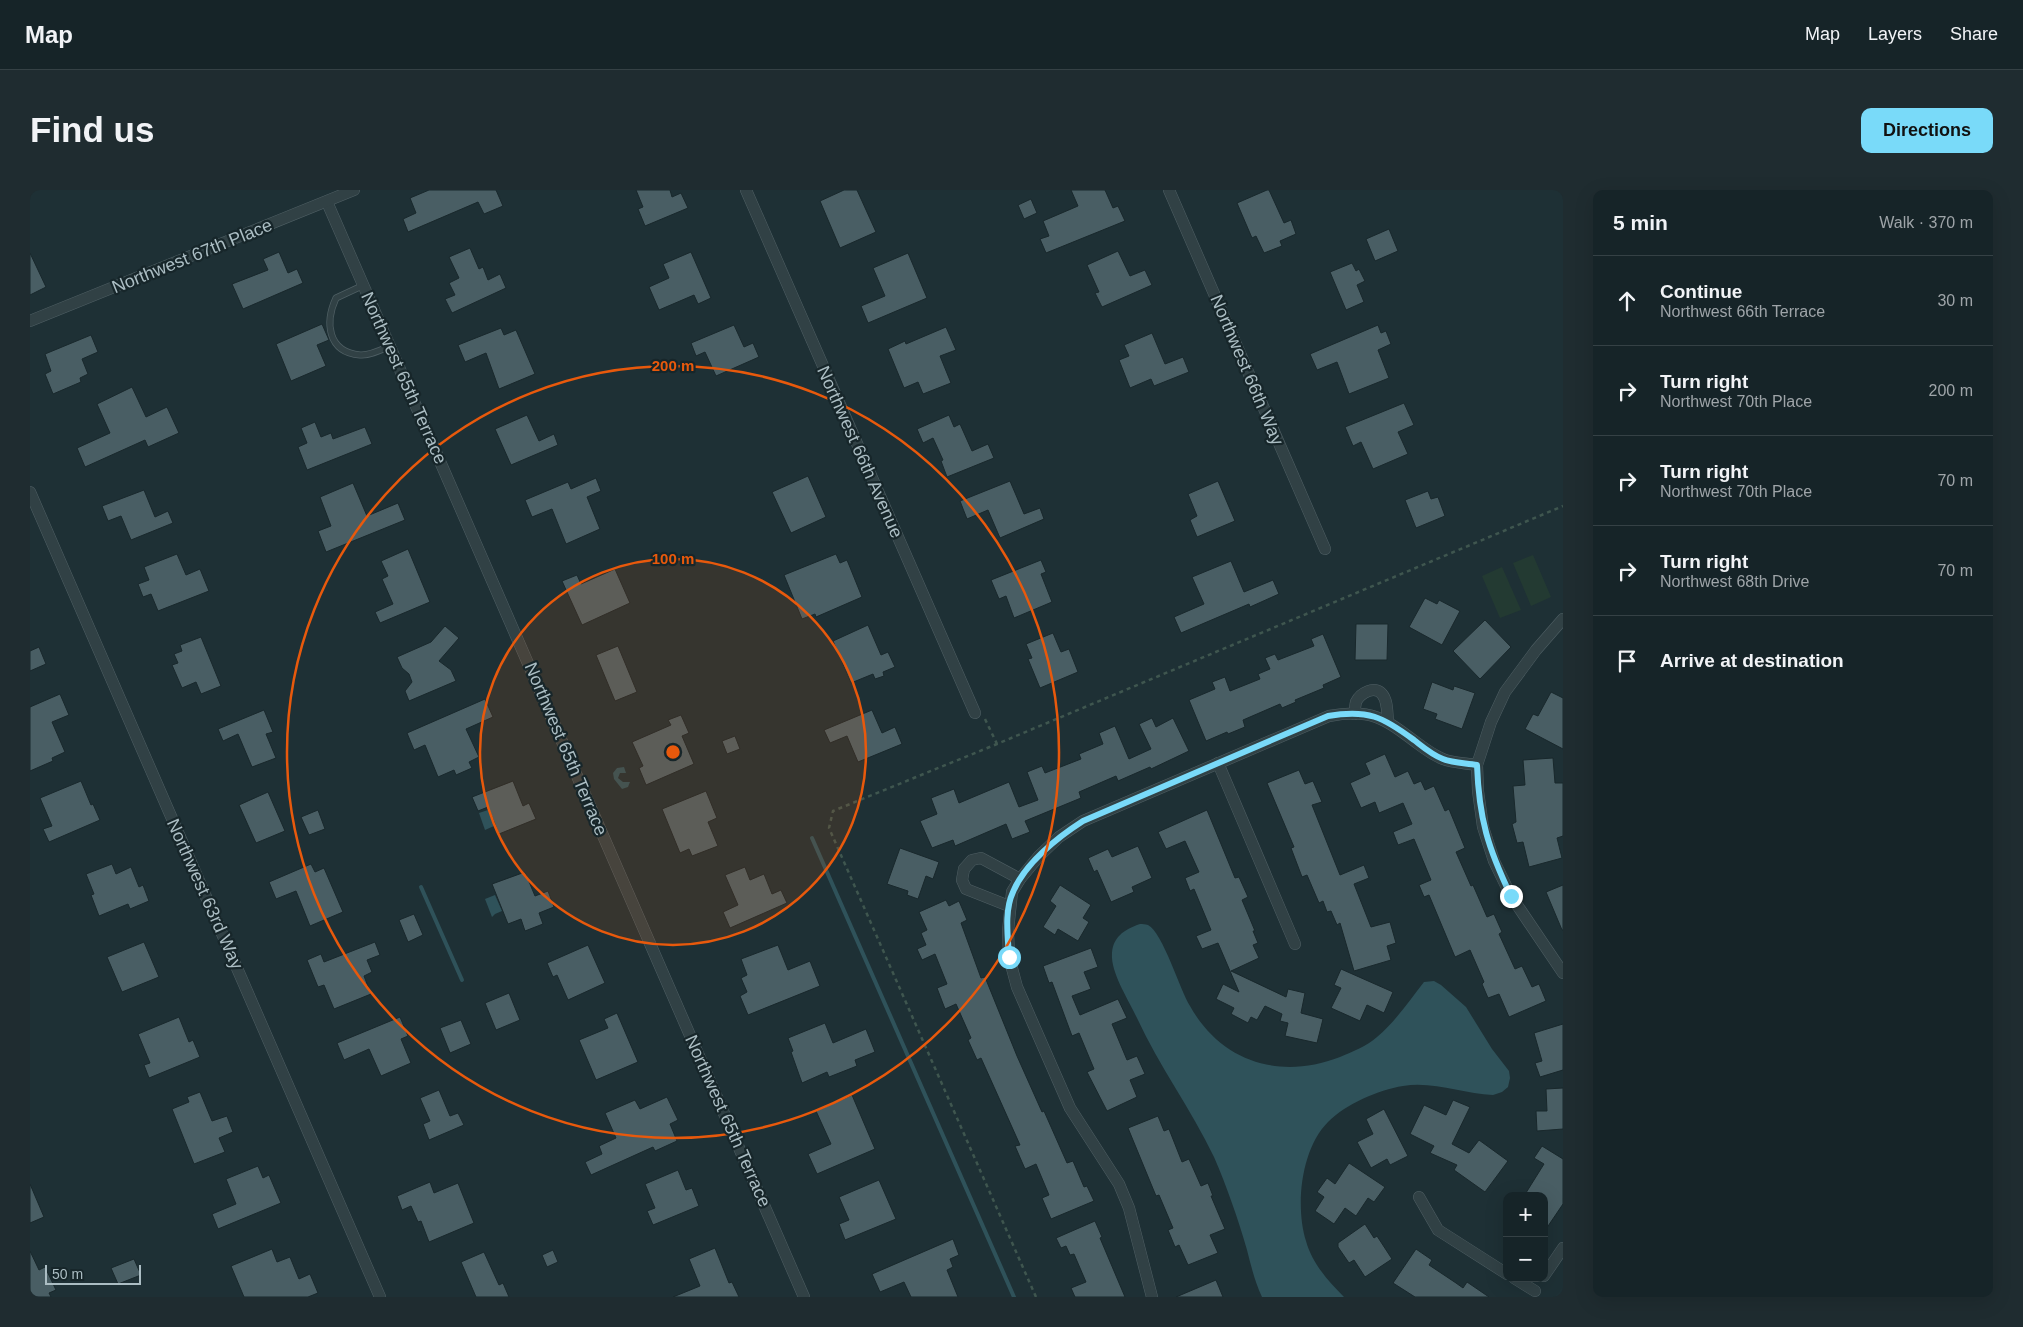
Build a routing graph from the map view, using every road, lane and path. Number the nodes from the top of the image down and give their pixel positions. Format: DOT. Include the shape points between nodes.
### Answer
graph roads {
  1 [pos="354,190"];
  2 [pos="746,190"];
  3 [pos="1169,190"];
  4 [pos="327,202"];
  5 [pos="364,285"];
  6 [pos="30,321"];
  7 [pos="390,346"];
  8 [pos="30,492"];
  9 [pos="1325,549"];
  10 [pos="1563,619"];
  11 [pos="975,714"];
  12 [pos="1354,714"];
  13 [pos="1388,721"];
  14 [pos="997,744"];
  15 [pos="1218,763"];
  16 [pos="1477,765"];
  17 [pos="1020,879"];
  18 [pos="1009,906"];
  19 [pos="1295,944"];
  20 [pos="1563,973"];
  21 [pos="1419,1197"];
  22 [pos="1563,1248"];
  23 [pos="1503,1271"];
  24 [pos="1548,1271"];
  25 [pos="1519,1282"];
  26 [pos="1541,1282"];
  27 [pos="1533,1294"];
  28 [pos="380,1297"];
  29 [pos="804,1297"];
  30 [pos="1152,1297"];
  1 -- 4 [label="street, Northwest 67th Place"];
  2 -- 11 [label="street, Northwest 66th Avenue"];
  3 -- 9 [label="street, Northwest 66th Way"];
  4 -- 5 [label="street, Northwest 65th Terrace"];
  4 -- 6 [label="street, Northwest 67th Place"];
  5 -- 7 [label="street, Northwest 65th Terrace"];
  5 -- 7 [label="lane" via="336,298 329,318 335,343 346,352 361,355"];
  7 -- 29 [label="street, Northwest 65th Terrace"];
  8 -- 28 [label="street, Northwest 63rd Way"];
  10 -- 16 [label="street" via="1505,692"];
  11 -- 14 [label="path" via="984,716"];
  12 -- 13 [label="street"];
  12 -- 13 [label="street" via="1361,695 1378,691 1384,699"];
  12 -- 15 [label="street" via="1328,716"];
  13 -- 16 [label="street" via="1430,753 1445,760"];
  15 -- 17 [label="street" via="1083,821 1058,837"];
  15 -- 19 [label="street"];
  16 -- 20 [label="street" via="1483,827 1494,860 1511,896"];
  17 -- 18 [label="street" via="1012,892"];
  17 -- 18 [label="street" via="981,858 972,860 964,869 962,880 966,889"];
  18 -- 30 [label="street" via="1009,957 1017,987 1070,1108 1118,1184 1128,1208"];
  21 -- 23 [label="street" via="1438,1230"];
  22 -- 24 [label="street"];
  25 -- 27 [label="street"];
  26 -- 27 [label="street"];
}
